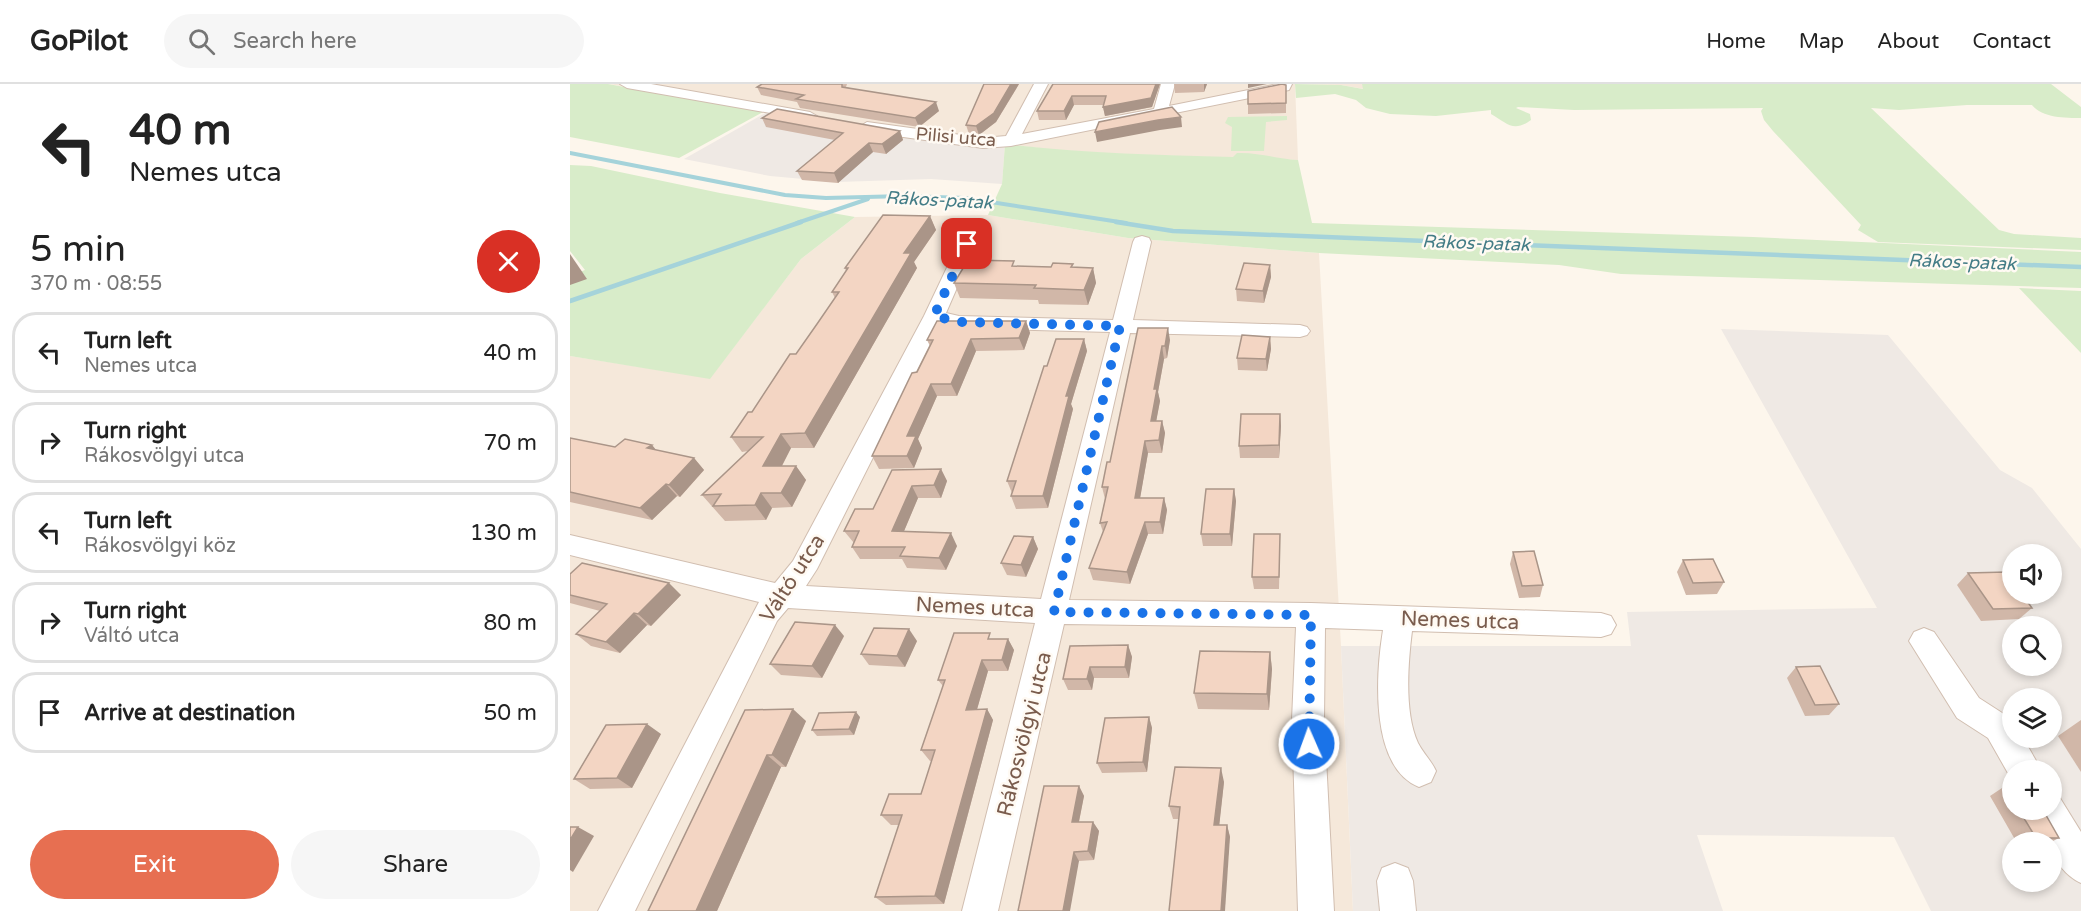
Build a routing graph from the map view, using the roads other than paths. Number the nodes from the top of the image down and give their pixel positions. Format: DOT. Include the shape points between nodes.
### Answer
graph roads {
  1 [pos="627,84"];
  2 [pos="1041,84"];
  3 [pos="1168,84"];
  4 [pos="1284,86"];
  5 [pos="1201,103"];
  6 [pos="1233,111"];
  7 [pos="1160,112"];
  8 [pos="826,119"];
  9 [pos="849,123"];
  10 [pos="1011,141"];
  11 [pos="1142,242"];
  12 [pos="967,244"];
  13 [pos="934,316"];
  14 [pos="1120,326"];
  15 [pos="1300,331"];
  16 [pos="570,545"];
  17 [pos="781,596"];
  18 [pos="1054,612"];
  19 [pos="1311,615"];
  20 [pos="1399,618"];
  21 [pos="1601,625"];
  22 [pos="1924,640"];
  23 [pos="2018,760"];
  24 [pos="1419,771"];
  25 [pos="2054,820"];
  26 [pos="2081,865"];
  27 [pos="616,911"];
  28 [pos="980,911"];
  29 [pos="1316,911"];
  1 -- 8 [label="street"];
  2 -- 10 [label="street"];
  3 -- 7 [label="street"];
  4 -- 5 [label="street, Pilisi utca"];
  5 -- 6 [label="street" via="1225,104"];
  5 -- 7 [label="street, Pilisi utca"];
  7 -- 10 [label="street, Pilisi utca"];
  9 -- 10 [label="street, Pilisi utca" via="983,143"];
  11 -- 14 [label="street, Rákosvölgyi utca"];
  12 -- 13 [label="street, Váltó utca"];
  13 -- 14 [label="street" via="959,322"];
  13 -- 17 [label="street, Váltó utca" via="803,569"];
  14 -- 15 [label="street"];
  14 -- 18 [label="street, Rákosvölgyi utca"];
  16 -- 17 [label="street, Nemes utca"];
  17 -- 18 [label="street, Nemes utca"];
  17 -- 27 [label="street, Váltó utca" via="762,623"];
  18 -- 19 [label="street, Nemes utca"];
  18 -- 28 [label="street, Rákosvölgyi utca"];
  19 -- 20 [label="street, Nemes utca"];
  19 -- 29 [label="street" via="1308,720"];
  20 -- 21 [label="street, Nemes utca"];
  20 -- 24 [label="street" via="1393,654 1398,731 1405,754"];
  22 -- 23 [label="street" via="1968,708 1999,728"];
  25 -- 26 [label="street"];
}
